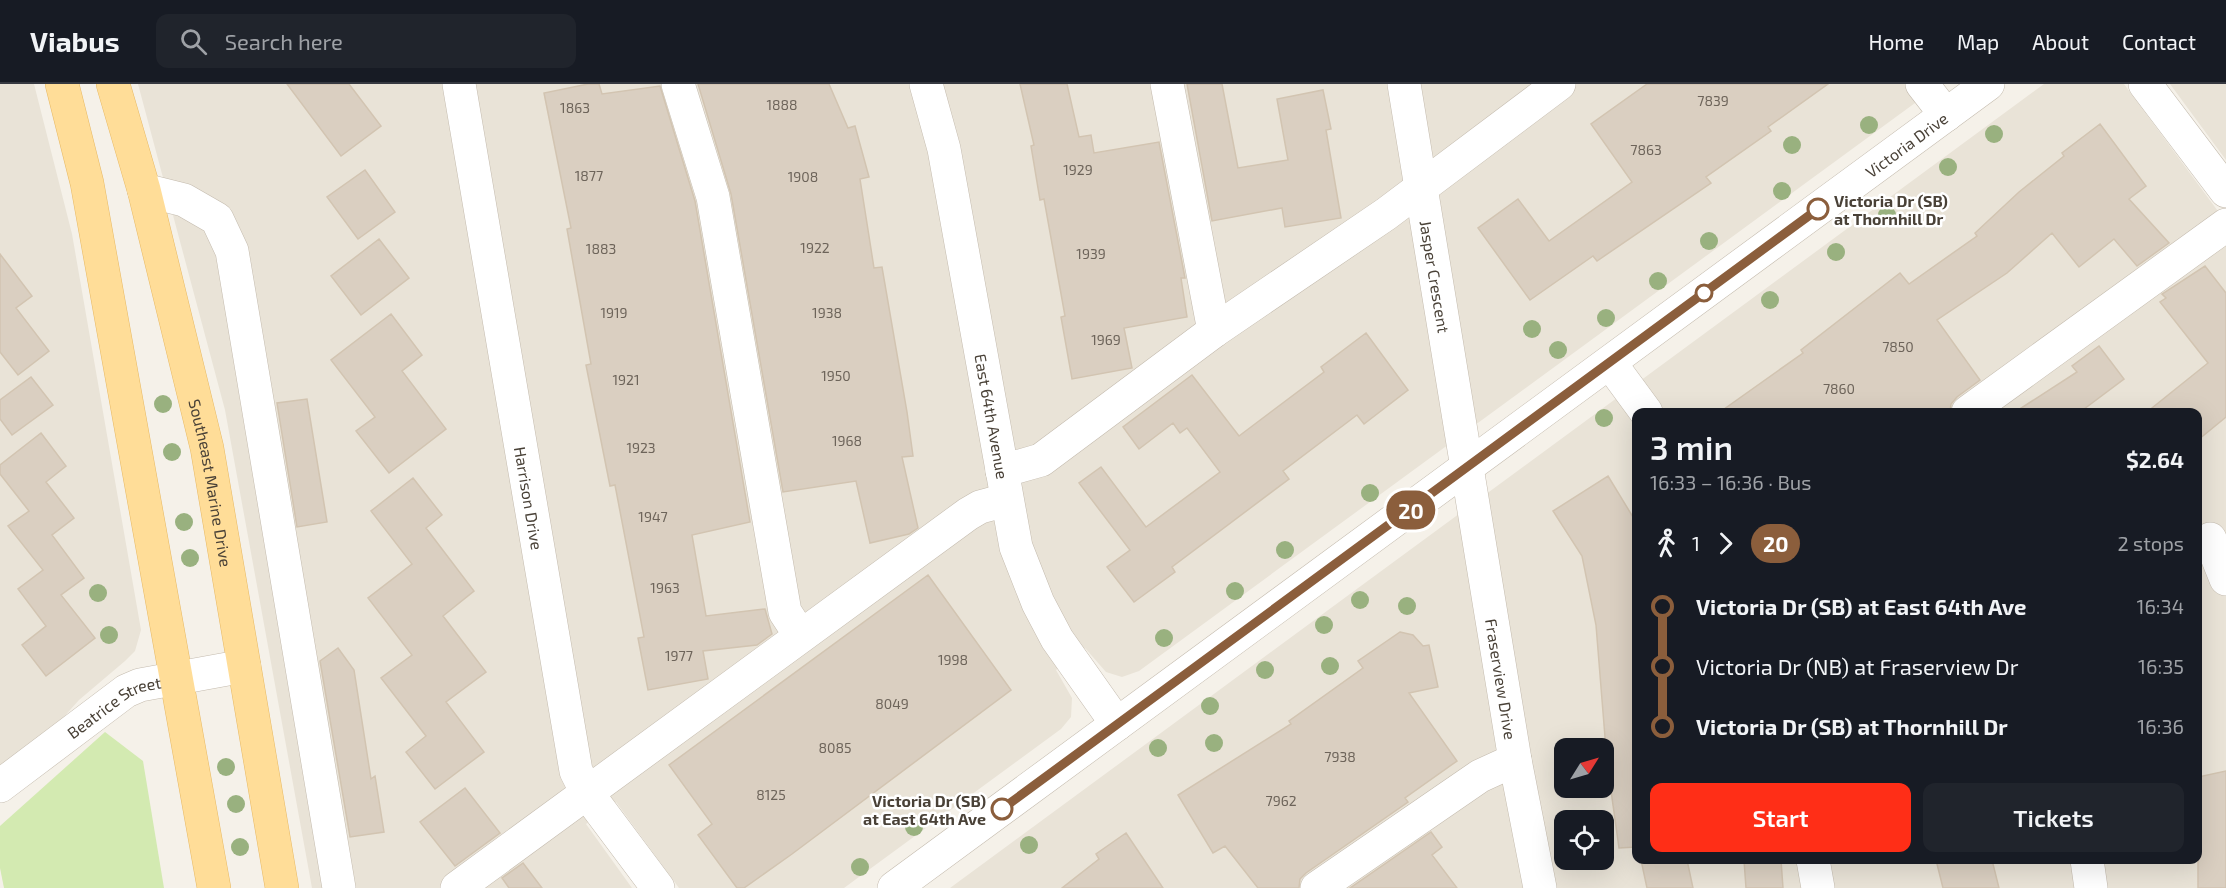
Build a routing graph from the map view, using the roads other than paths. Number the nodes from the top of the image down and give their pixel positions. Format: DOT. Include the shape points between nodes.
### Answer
graph roads {
  1 [pos="62,84"];
  2 [pos="113,84"];
  3 [pos="459,84"];
  4 [pos="678,84"];
  5 [pos="926,84"];
  6 [pos="1167,84"];
  7 [pos="1404,84"];
  8 [pos="1559,84"];
  9 [pos="1922,84"];
  10 [pos="1988,84"];
  11 [pos="2145,84"];
  12 [pos="1946,115"];
  13 [pos="1422,184"];
  14 [pos="144,190"];
  15 [pos="2226,191"];
  16 [pos="2226,225"];
  17 [pos="1214,331"];
  18 [pos="1610,363"];
  19 [pos="1643,408"];
  20 [pos="1974,408"];
  21 [pos="1468,468"];
  22 [pos="1004,486"];
  23 [pos="2211,538"];
  24 [pos="2226,579"];
  25 [pos="800,635"];
  26 [pos="244,666"];
  27 [pos="176,677"];
  28 [pos="1117,724"];
  29 [pos="1515,760"];
  30 [pos="0,786"];
  31 [pos="587,793"];
  32 [pos="1814,864"];
  33 [pos="2087,864"];
  34 [pos="214,888"];
  35 [pos="282,888"];
  36 [pos="339,888"];
  37 [pos="457,888"];
  38 [pos="658,888"];
  39 [pos="894,888"];
  40 [pos="1317,888"];
  41 [pos="1540,888"];
  42 [pos="1818,888"];
  43 [pos="2091,888"];
  1 -- 27 [label="main road" via="87,183"];
  2 -- 14 [label="main road, Southeast Marine Drive"];
  3 -- 31 [label="street, Harrison Drive" via="576,771"];
  4 -- 25 [label="street" via="713,197 785,612"];
  5 -- 22 [label="street, East 64th Avenue" via="944,148"];
  6 -- 17 [label="street"];
  7 -- 13 [label="street, Jasper Crescent"];
  8 -- 13 [label="street"];
  9 -- 12 [label="street"];
  10 -- 12 [label="street, Victoria Drive"];
  11 -- 15 [label="street"];
  12 -- 18 [label="street, Victoria Drive"];
  13 -- 17 [label="street" via="1386,214"];
  13 -- 21 [label="street, Jasper Crescent"];
  14 -- 26 [label="main road, Southeast Marine Drive" via="207,448"];
  14 -- 36 [label="street" via="184,200 217,219 232,251"];
  16 -- 20 [label="street"];
  17 -- 22 [label="street"];
  18 -- 19 [label="street"];
  18 -- 21 [label="street, Victoria Drive"];
  21 -- 28 [label="street, Victoria Drive"];
  21 -- 29 [label="street, Fraserview Drive"];
  22 -- 25 [label="street"];
  22 -- 28 [label="street, East 64th Avenue" via="1016,547 1038,603 1057,639"];
  23 -- 24 [label="street"];
  25 -- 31 [label="street"];
  26 -- 27 [label="street, Beatrice Street"];
  26 -- 35 [label="main road, Southeast Marine Drive"];
  27 -- 30 [label="street, Beatrice Street" via="126,691"];
  27 -- 34 [label="main road"];
  28 -- 39 [label="street, Victoria Drive"];
  29 -- 40 [label="street" via="1480,776"];
  29 -- 41 [label="street, Fraserview Drive"];
  31 -- 37 [label="street"];
  31 -- 38 [label="street, Harrison Drive"];
  32 -- 42 [label="street"];
  33 -- 43 [label="street"];
}
